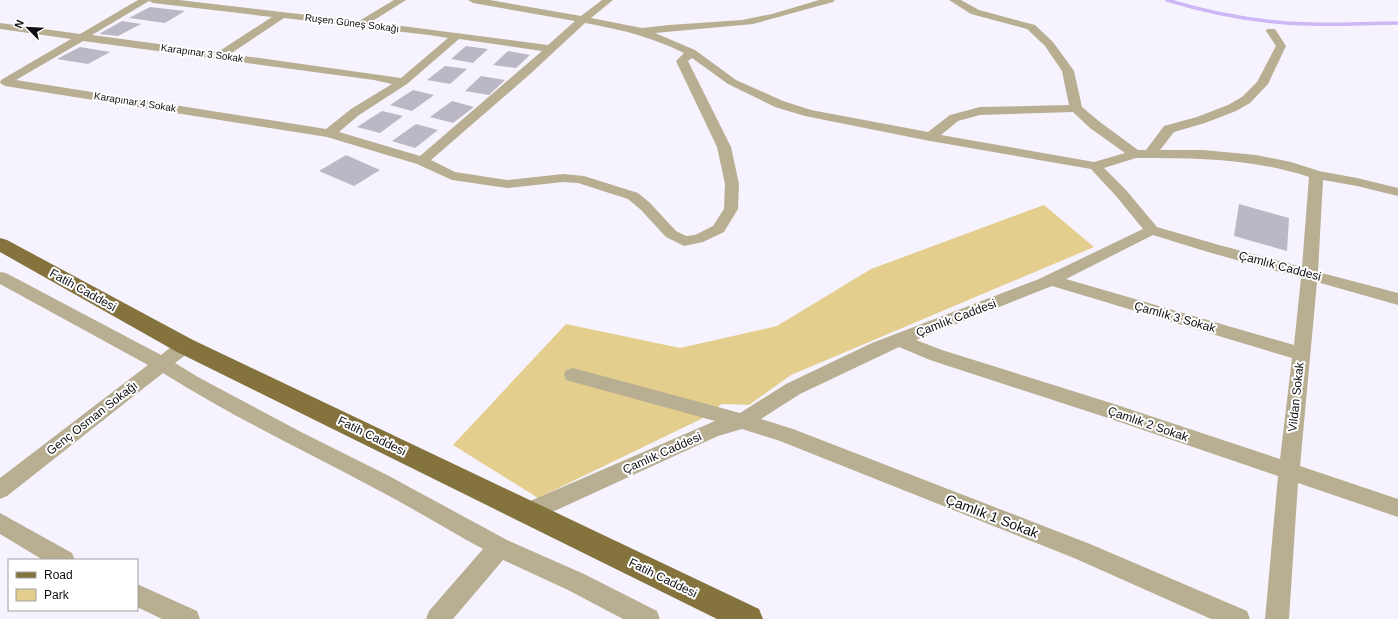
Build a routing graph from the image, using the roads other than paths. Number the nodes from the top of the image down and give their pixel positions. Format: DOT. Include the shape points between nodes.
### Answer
graph roads {
  1 [pos="145,0"];
  2 [pos="153,0"];
  3 [pos="401,0"];
  4 [pos="473,0"];
  5 [pos="608,0"];
  6 [pos="830,0"];
  7 [pos="954,0"];
  8 [pos="282,15"];
  9 [pos="583,19"];
  10 [pos="361,24"];
  11 [pos="0,26"];
  12 [pos="1270,31"];
  13 [pos="640,32"];
  14 [pos="457,36"];
  15 [pos="80,37"];
  16 [pos="550,49"];
  17 [pos="691,52"];
  18 [pos="220,56"];
  19 [pos="403,82"];
  20 [pos="1076,108"];
  21 [pos="329,133"];
  22 [pos="930,137"];
  23 [pos="1135,154"];
  24 [pos="1150,154"];
  25 [pos="422,161"];
  26 [pos="1095,166"];
  27 [pos="1316,174"];
  28 [pos="1398,192"];
  29 [pos="1152,230"];
  30 [pos="0,244"];
  31 [pos="1310,274"];
  32 [pos="0,277"];
  33 [pos="1050,280"];
  34 [pos="1398,299"];
  35 [pos="899,340"];
  36 [pos="185,346"];
  37 [pos="1301,354"];
  38 [pos="162,364"];
  39 [pos="573,375"];
  40 [pos="742,421"];
  41 [pos="1289,471"];
  42 [pos="0,490"];
  43 [pos="1398,508"];
  44 [pos="529,512"];
  45 [pos="0,523"];
  46 [pos="499,547"];
  47 [pos="62,559"];
  48 [pos="138,595"];
  49 [pos="188,619"];
  50 [pos="438,619"];
  51 [pos="648,619"];
  52 [pos="748,619"];
  53 [pos="1238,619"];
  54 [pos="1277,619"];
  1 -- 15 [label="street, Karapınar 4 Sokak"];
  2 -- 8 [label="street, Ruşen Güneş Sokağı"];
  3 -- 10 [label="street"];
  4 -- 9 [label="street"];
  5 -- 9 [label="street"];
  6 -- 13 [label="street" via="755,21 660,28"];
  7 -- 20 [label="street" via="975,12 1031,27 1050,44 1068,71"];
  8 -- 10 [label="street, Ruşen Güneş Sokağı"];
  8 -- 18 [label="street"];
  9 -- 13 [label="street"];
  9 -- 16 [label="street"];
  10 -- 14 [label="street, Ruşen Güneş Sokağı"];
  11 -- 15 [label="street, Karapınar 3 Sokak"];
  12 -- 24 [label="street" via="1281,46 1262,84 1246,100 1232,108 1169,129"];
  13 -- 17 [label="street" via="664,39"];
  14 -- 16 [label="street, Ruşen Güneş Sokağı"];
  14 -- 19 [label="street"];
  15 -- 18 [label="street, Karapınar 3 Sokak"];
  15 -- 21 [label="street, Karapınar 4 Sokak" via="5,82"];
  16 -- 25 [label="street"];
  17 -- 22 [label="street" via="732,82 779,104 808,113"];
  17 -- 25 [label="street, Karapınar 4 Sokak" via="682,61 724,147 732,184 731,209 719,229 698,239 684,241 671,234 645,206 619,190 579,179 563,178 507,184 479,180 452,176"];
  18 -- 19 [label="street, Karapınar 3 Sokak"];
  19 -- 21 [label="street" via="355,112"];
  20 -- 22 [label="street" via="980,111 954,118"];
  20 -- 23 [label="street" via="1095,126"];
  21 -- 25 [label="street, Karapınar 4 Sokak"];
  22 -- 26 [label="street"];
  23 -- 24 [label="street"];
  23 -- 26 [label="street"];
  24 -- 27 [label="street" via="1203,154 1256,160"];
  26 -- 29 [label="street"];
  27 -- 28 [label="street"];
  27 -- 31 [label="street, Vildan Sokak"];
  29 -- 31 [label="street, Çamlık Caddesi"];
  29 -- 33 [label="street, Çamlık Caddesi"];
  30 -- 36 [label="main road, Fatih Caddesi"];
  31 -- 34 [label="street, Çamlık Caddesi"];
  31 -- 37 [label="street, Vildan Sokak"];
  32 -- 38 [label="street"];
  33 -- 35 [label="street, Çamlık Caddesi"];
  33 -- 37 [label="street, Çamlık 3 Sokak"];
  35 -- 40 [label="street, Çamlık Caddesi" via="793,389"];
  35 -- 41 [label="street, Çamlık 2 Sokak" via="936,355 1104,408"];
  36 -- 38 [label="street, Genç Osman Sokağı"];
  36 -- 44 [label="main road, Fatih Caddesi"];
  37 -- 41 [label="street, Vildan Sokak"];
  38 -- 42 [label="street, Genç Osman Sokağı"];
  38 -- 46 [label="street" via="294,438 382,482"];
  39 -- 40 [label="street, Çamlık 1 Sokak"];
  40 -- 44 [label="street, Çamlık Caddesi" via="712,430"];
  40 -- 53 [label="street, Çamlık 1 Sokak" via="786,435 1082,551"];
  41 -- 43 [label="street, Çamlık 2 Sokak"];
  41 -- 54 [label="street, Vildan Sokak"];
  44 -- 52 [label="main road, Fatih Caddesi"];
  45 -- 47 [label="street"];
  46 -- 50 [label="street"];
  46 -- 51 [label="street"];
  48 -- 49 [label="street"];
}
